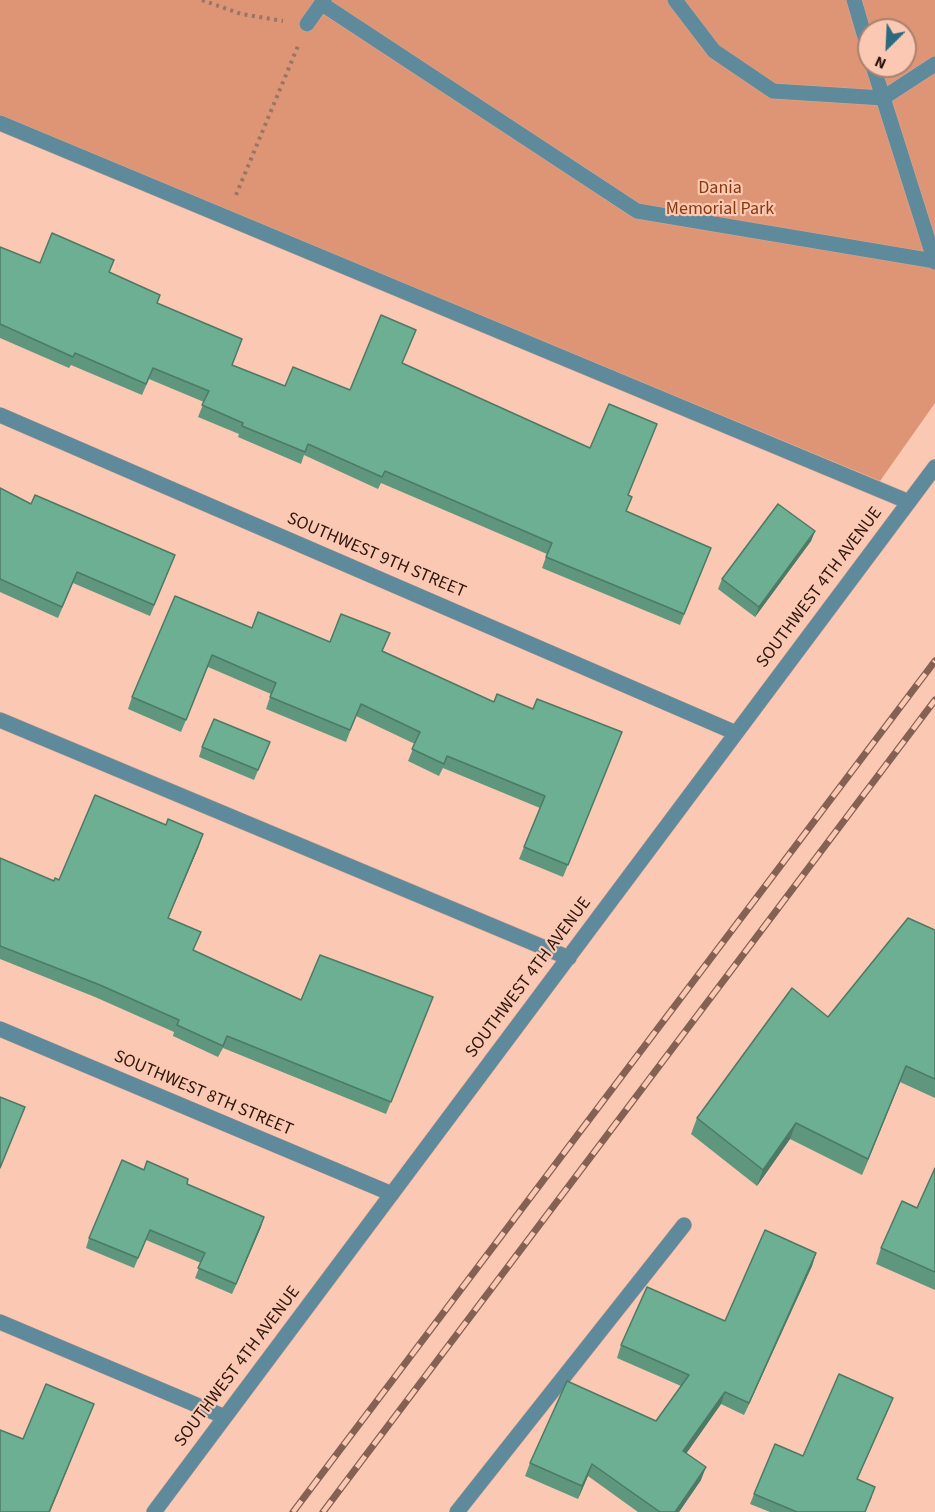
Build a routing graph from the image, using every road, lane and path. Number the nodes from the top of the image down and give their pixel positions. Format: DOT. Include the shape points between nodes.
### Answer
graph roads {
  1 [pos="202,0"];
  2 [pos="675,0"];
  3 [pos="854,0"];
  4 [pos="323,2"];
  5 [pos="859,18"];
  6 [pos="307,24"];
  7 [pos="935,64"];
  8 [pos="877,78"];
  9 [pos="883,98"];
  10 [pos="0,123"];
  11 [pos="235,199"];
  12 [pos="935,262"];
  13 [pos="0,416"];
  14 [pos="935,467"];
  15 [pos="909,502"];
  16 [pos="0,720"];
  17 [pos="736,733"];
  18 [pos="568,957"];
  19 [pos="0,1029"];
  20 [pos="392,1194"];
  21 [pos="684,1225"];
  22 [pos="0,1322"];
  23 [pos="225,1417"];
  24 [pos="154,1512"];
  25 [pos="457,1512"];
  1 -- 6 [label="path" via="241,14"];
  2 -- 9 [label="street" via="714,51 773,91"];
  3 -- 5 [label="street"];
  4 -- 6 [label="street"];
  4 -- 12 [label="street" via="637,211"];
  6 -- 11 [label="path"];
  7 -- 9 [label="street"];
  8 -- 9 [label="street"];
  9 -- 12 [label="street"];
  10 -- 15 [label="street"];
  13 -- 17 [label="street, SOUTHWEST 9TH STREET"];
  14 -- 15 [label="street, SOUTHWEST 4TH AVENUE"];
  15 -- 17 [label="street, SOUTHWEST 4TH AVENUE"];
  16 -- 18 [label="street"];
  17 -- 18 [label="street, SOUTHWEST 4TH AVENUE"];
  18 -- 20 [label="street, SOUTHWEST 4TH AVENUE"];
  19 -- 20 [label="street, SOUTHWEST 8TH STREET"];
  20 -- 23 [label="street, SOUTHWEST 4TH AVENUE"];
  21 -- 25 [label="street"];
  22 -- 23 [label="street"];
  23 -- 24 [label="street, SOUTHWEST 4TH AVENUE"];
}
